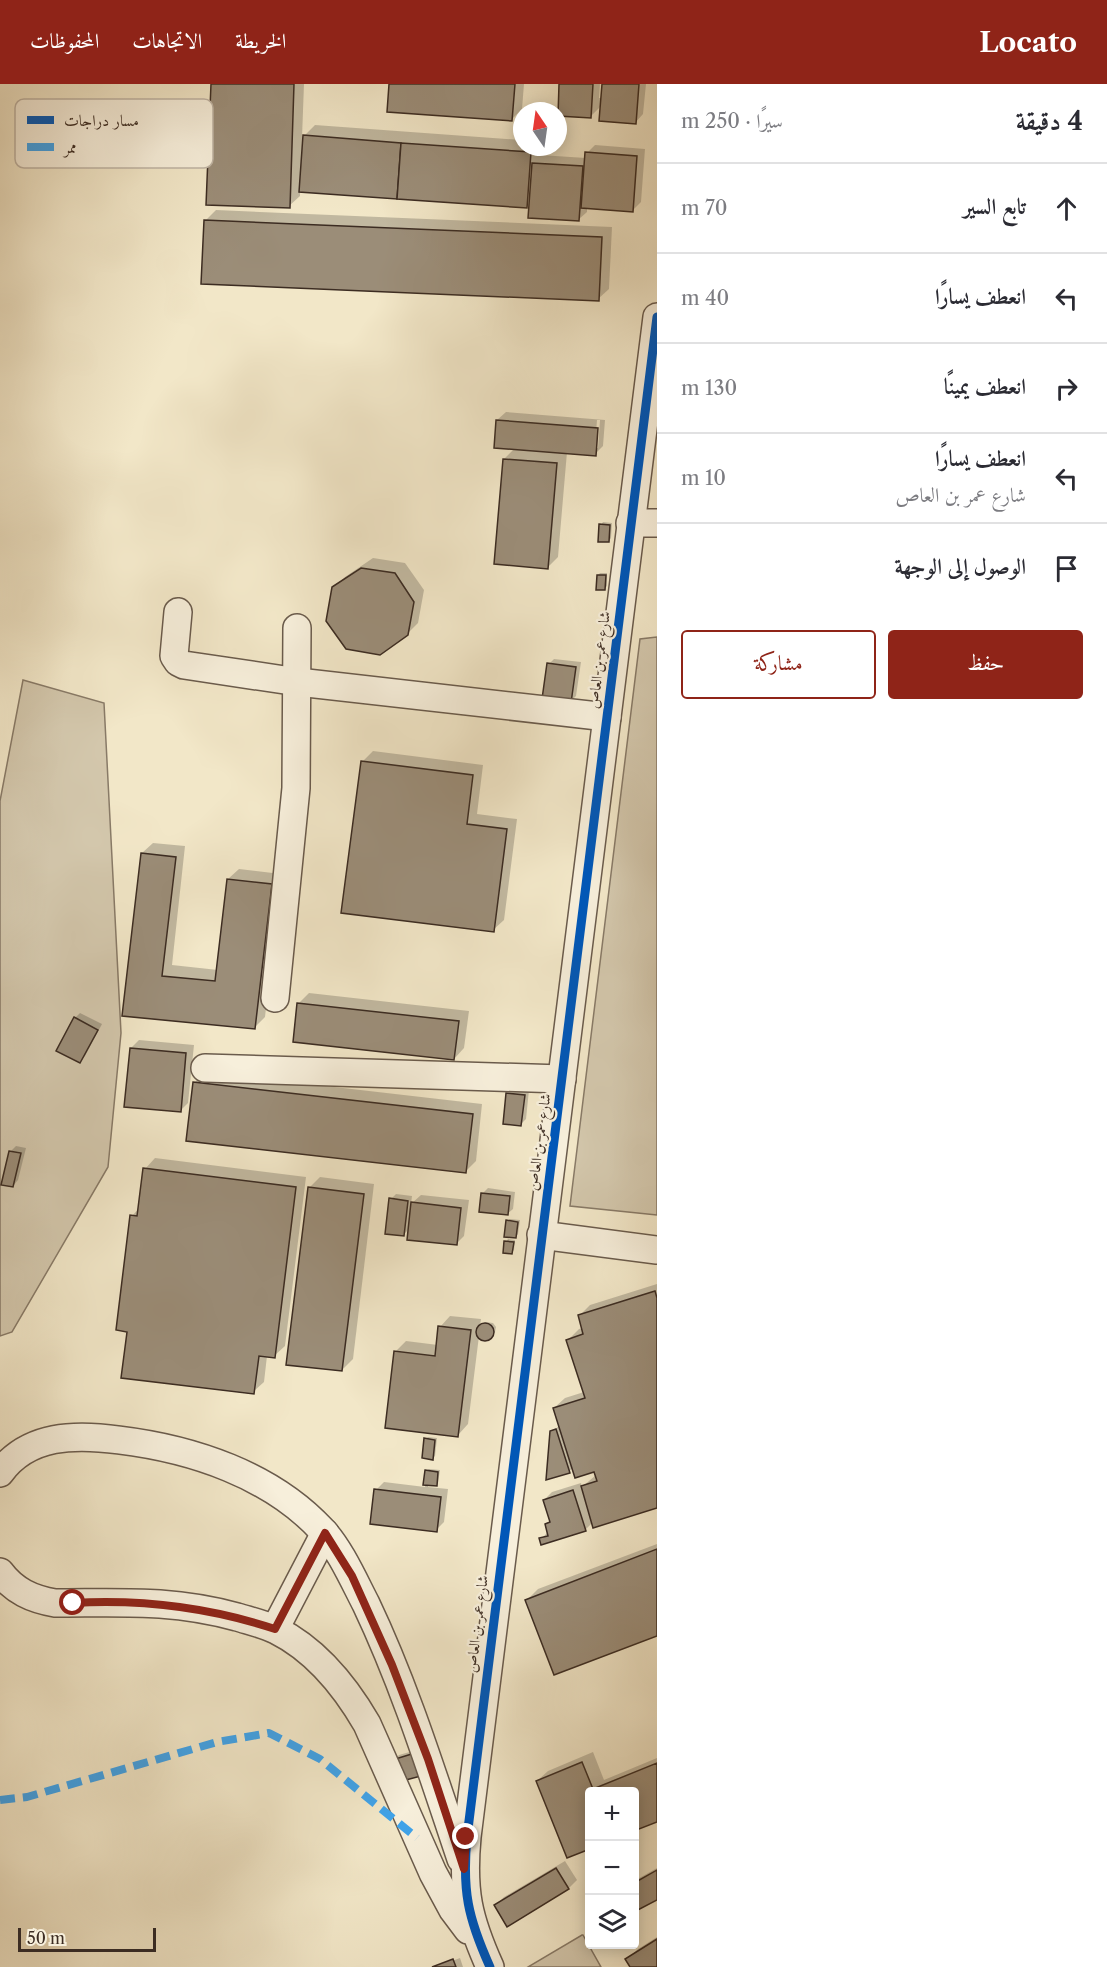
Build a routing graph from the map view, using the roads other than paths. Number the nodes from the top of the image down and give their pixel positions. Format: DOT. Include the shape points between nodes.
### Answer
graph roads {
  1 [pos="657,317"];
  2 [pos="652,400"];
  3 [pos="644,523"];
  4 [pos="178,612"];
  5 [pos="297,628"];
  6 [pos="298,682"];
  7 [pos="607,717"];
  8 [pos="275,998"];
  9 [pos="205,1068"];
  10 [pos="562,1079"];
  11 [pos="541,1235"];
  12 [pos="657,1250"];
  13 [pos="0,1473"];
  14 [pos="325,1533"];
  15 [pos="0,1572"];
  16 [pos="275,1629"];
  17 [pos="464,1869"];
  18 [pos="479,1942"];
  19 [pos="490,1967"];
  1 -- 2 [label="street, شارع عمر بن العاص"];
  2 -- 3 [label="street, شارع عمر بن العاص"];
  3 -- 7 [label="street, شارع عمر بن العاص"];
  4 -- 6 [label="street" via="173,648 178,662"];
  5 -- 6 [label="street"];
  6 -- 7 [label="street"];
  6 -- 8 [label="street" via="296,788"];
  7 -- 10 [label="street, شارع عمر بن العاص"];
  9 -- 10 [label="street"];
  10 -- 11 [label="street, شارع عمر بن العاص"];
  11 -- 12 [label="street"];
  11 -- 17 [label="street, شارع عمر بن العاص"];
  13 -- 14 [label="street" via="18,1454 48,1439 76,1436 139,1442 199,1457 257,1481 308,1515"];
  14 -- 16 [label="street"];
  14 -- 17 [label="street" via="352,1576 392,1665"];
  15 -- 16 [label="street" via="13,1587 41,1601 176,1605 226,1614"];
  16 -- 18 [label="street" via="321,1663 354,1702 442,1892"];
  17 -- 18 [label="street, شارع عمر بن العاص" via="469,1913"];
  18 -- 19 [label="street, شارع عمر بن العاص"];
}
